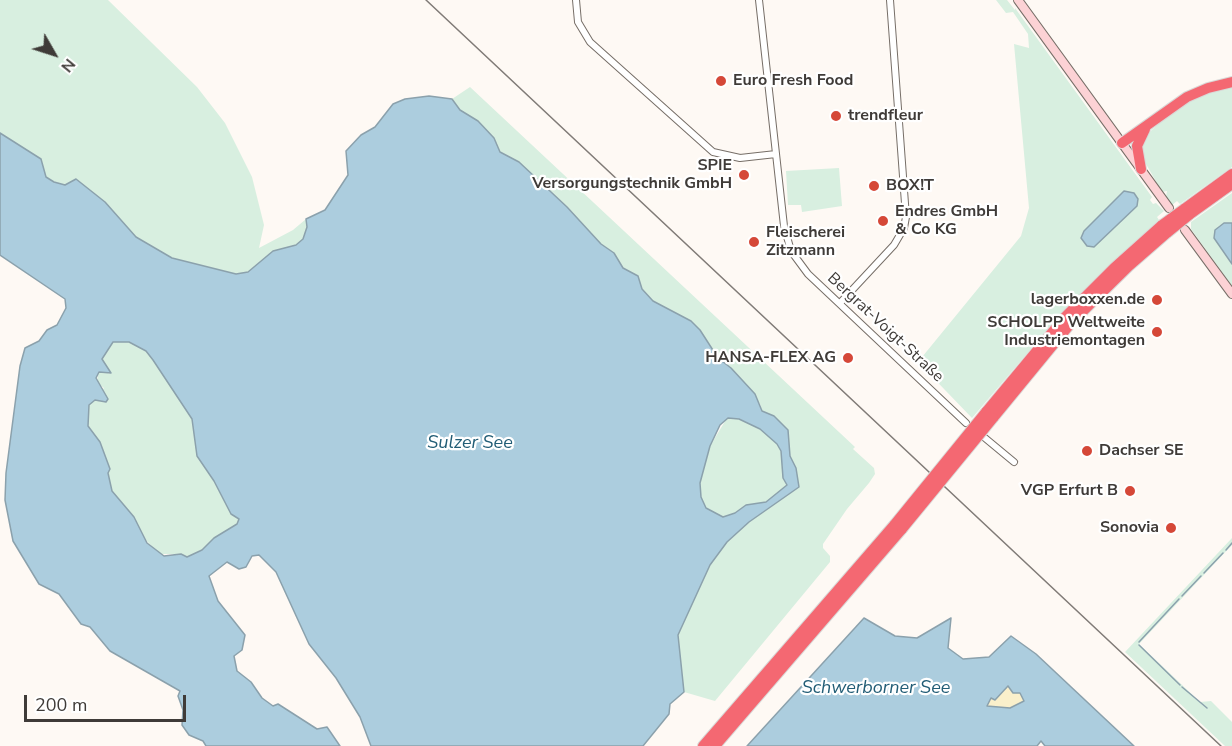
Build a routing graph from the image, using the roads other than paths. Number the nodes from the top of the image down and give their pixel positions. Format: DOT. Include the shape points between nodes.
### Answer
graph roads {
  1 [pos="576,0"];
  2 [pos="759,0"];
  3 [pos="890,0"];
  4 [pos="1018,0"];
  5 [pos="1231,83"];
  6 [pos="1146,127"];
  7 [pos="1122,143"];
  8 [pos="776,154"];
  9 [pos="1141,169"];
  10 [pos="1232,174"];
  11 [pos="1232,184"];
  12 [pos="1168,208"];
  13 [pos="1186,212"];
  14 [pos="1185,230"];
  15 [pos="1232,294"];
  16 [pos="840,303"];
  17 [pos="966,423"];
  18 [pos="985,438"];
  19 [pos="1014,462"];
  20 [pos="898,527"];
  21 [pos="702,746"];
  22 [pos="715,746"];
  1 -- 8 [label="street" via="578,22 590,42 713,152 740,158"];
  2 -- 8 [label="street, Bergrat-Voigt-Straße"];
  3 -- 16 [label="street" via="906,217 894,245"];
  4 -- 7 [label="main road"];
  5 -- 6 [label="highway" via="1187,97"];
  6 -- 7 [label="highway"];
  6 -- 9 [label="highway" via="1137,146"];
  7 -- 9 [label="main road"];
  8 -- 16 [label="street, Bergrat-Voigt-Straße" via="791,252 806,272"];
  9 -- 12 [label="main road"];
  10 -- 13 [label="highway"];
  11 -- 13 [label="highway"];
  13 -- 20 [label="highway, bridge" via="1114,268 1065,317"];
  14 -- 15 [label="main road"];
  16 -- 17 [label="street, Bergrat-Voigt-Straße"];
  18 -- 19 [label="street"];
  20 -- 21 [label="highway"];
  20 -- 22 [label="highway"];
}
